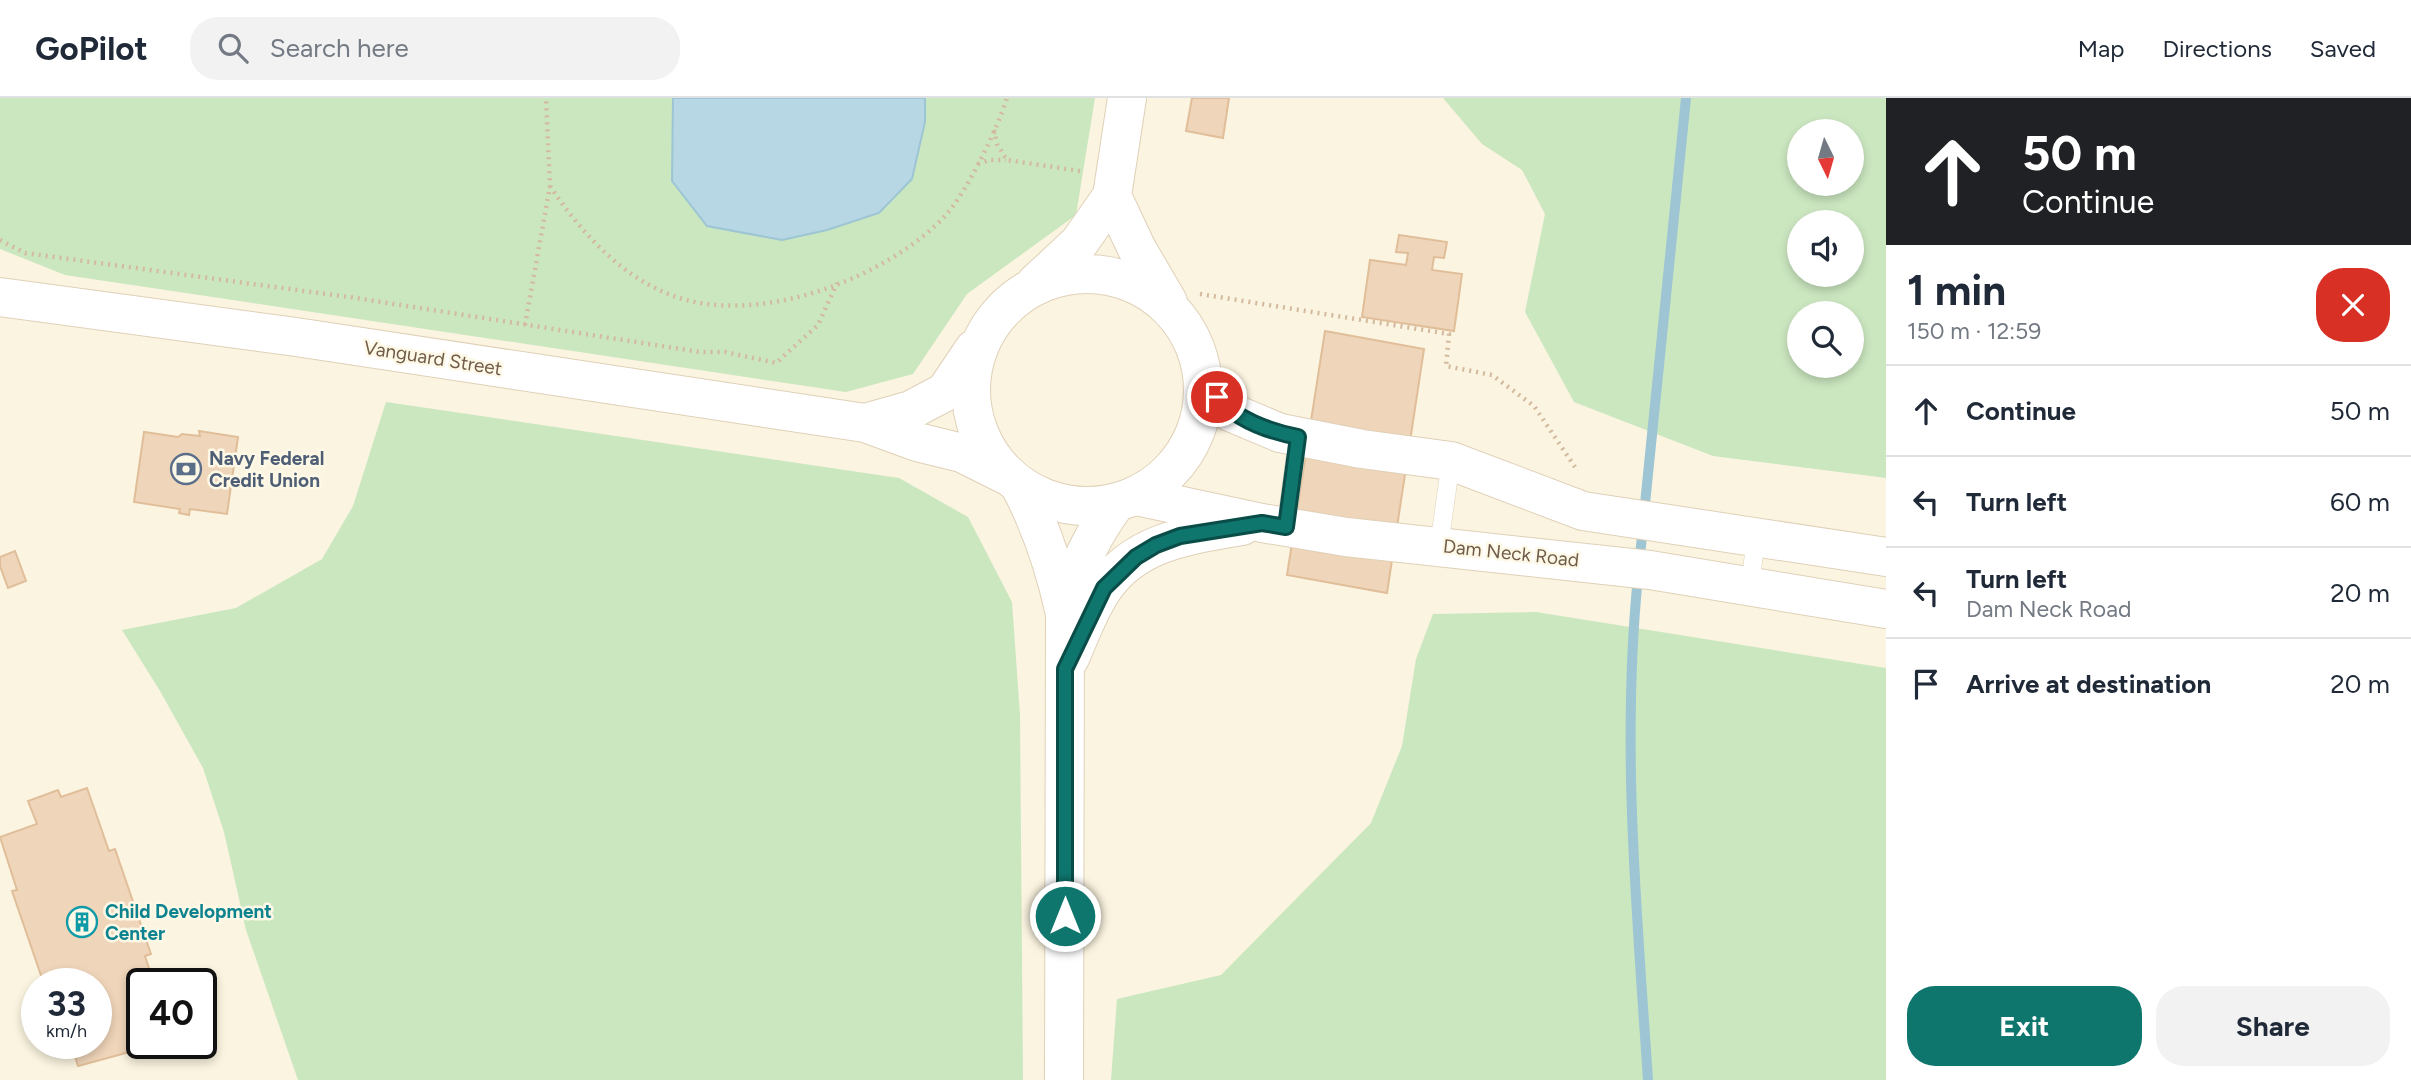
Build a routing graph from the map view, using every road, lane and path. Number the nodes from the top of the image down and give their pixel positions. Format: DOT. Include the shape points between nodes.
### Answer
graph roads {
  1 [pos="546,98"];
  2 [pos="1007,98"];
  3 [pos="1127,98"];
  4 [pos="994,129"];
  5 [pos="1007,160"];
  6 [pos="978,164"];
  7 [pos="1082,171"];
  8 [pos="550,186"];
  9 [pos="1112,196"];
  10 [pos="0,240"];
  11 [pos="0,272"];
  12 [pos="838,283"];
  13 [pos="1032,287"];
  14 [pos="0,297"];
  15 [pos="1182,300"];
  16 [pos="80,308"];
  17 [pos="525,325"];
  18 [pos="981,339"];
  19 [pos="1203,381"];
  20 [pos="865,423"];
  21 [pos="1298,437"];
  22 [pos="1451,461"];
  23 [pos="1579,470"];
  24 [pos="1013,480"];
  25 [pos="1126,499"];
  26 [pos="1274,525"];
  27 [pos="1756,538"];
  28 [pos="1438,546"];
  29 [pos="1886,557"];
  30 [pos="1749,586"];
  31 [pos="1886,609"];
  32 [pos="1065,614"];
  33 [pos="1065,669"];
  34 [pos="1064,1080"];
  1 -- 8 [label="path"];
  2 -- 4 [label="path"];
  3 -- 9 [label="main road"];
  4 -- 5 [label="path"];
  4 -- 6 [label="path"];
  5 -- 6 [label="path"];
  5 -- 7 [label="path"];
  6 -- 12 [label="path" via="947,214 915,244"];
  8 -- 12 [label="path" via="572,220 624,268 671,295 719,306 775,303"];
  8 -- 17 [label="path"];
  9 -- 13 [label="main road" via="1079,243"];
  9 -- 15 [label="main road" via="1137,249"];
  10 -- 17 [label="path" via="25,253"];
  11 -- 16 [label="main road"];
  12 -- 17 [label="path" via="818,325 776,363"];
  13 -- 15 [label="main road" via="1068,275 1106,275"];
  13 -- 18 [label="main road" via="1002,309"];
  14 -- 16 [label="main road, Vanguard Street"];
  15 -- 19 [label="main road"];
  15 -- 23 [label="path" via="1201,294 1449,334 1446,366 1492,375 1534,406"];
  16 -- 20 [label="main road, Vanguard Street"];
  18 -- 20 [label="main road, Vanguard Street" via="945,392 911,410"];
  18 -- 24 [label="main road" via="971,375 972,411 984,446"];
  19 -- 21 [label="main road" via="1230,412"];
  19 -- 25 [label="main road" via="1201,416 1188,449 1166,476"];
  20 -- 24 [label="main road, Vanguard Street" via="962,453"];
  21 -- 22 [label="main road"];
  21 -- 26 [label="lane"];
  22 -- 27 [label="main road" via="1583,511"];
  22 -- 28 [label="lane"];
  24 -- 25 [label="main road" via="1050,500 1072,505"];
  24 -- 32 [label="main road" via="1039,523"];
  25 -- 26 [label="main road, Dam Neck Road"];
  25 -- 32 [label="main road" via="1094,533 1075,573"];
  26 -- 28 [label="main road, Dam Neck Road"];
  26 -- 33 [label="main road" via="1180,536 1136,557 1104,588"];
  27 -- 29 [label="main road"];
  27 -- 30 [label="lane"];
  28 -- 30 [label="main road, Dam Neck Road"];
  30 -- 31 [label="main road, Dam Neck Road"];
  32 -- 33 [label="main road"];
  33 -- 34 [label="main road"];
}
